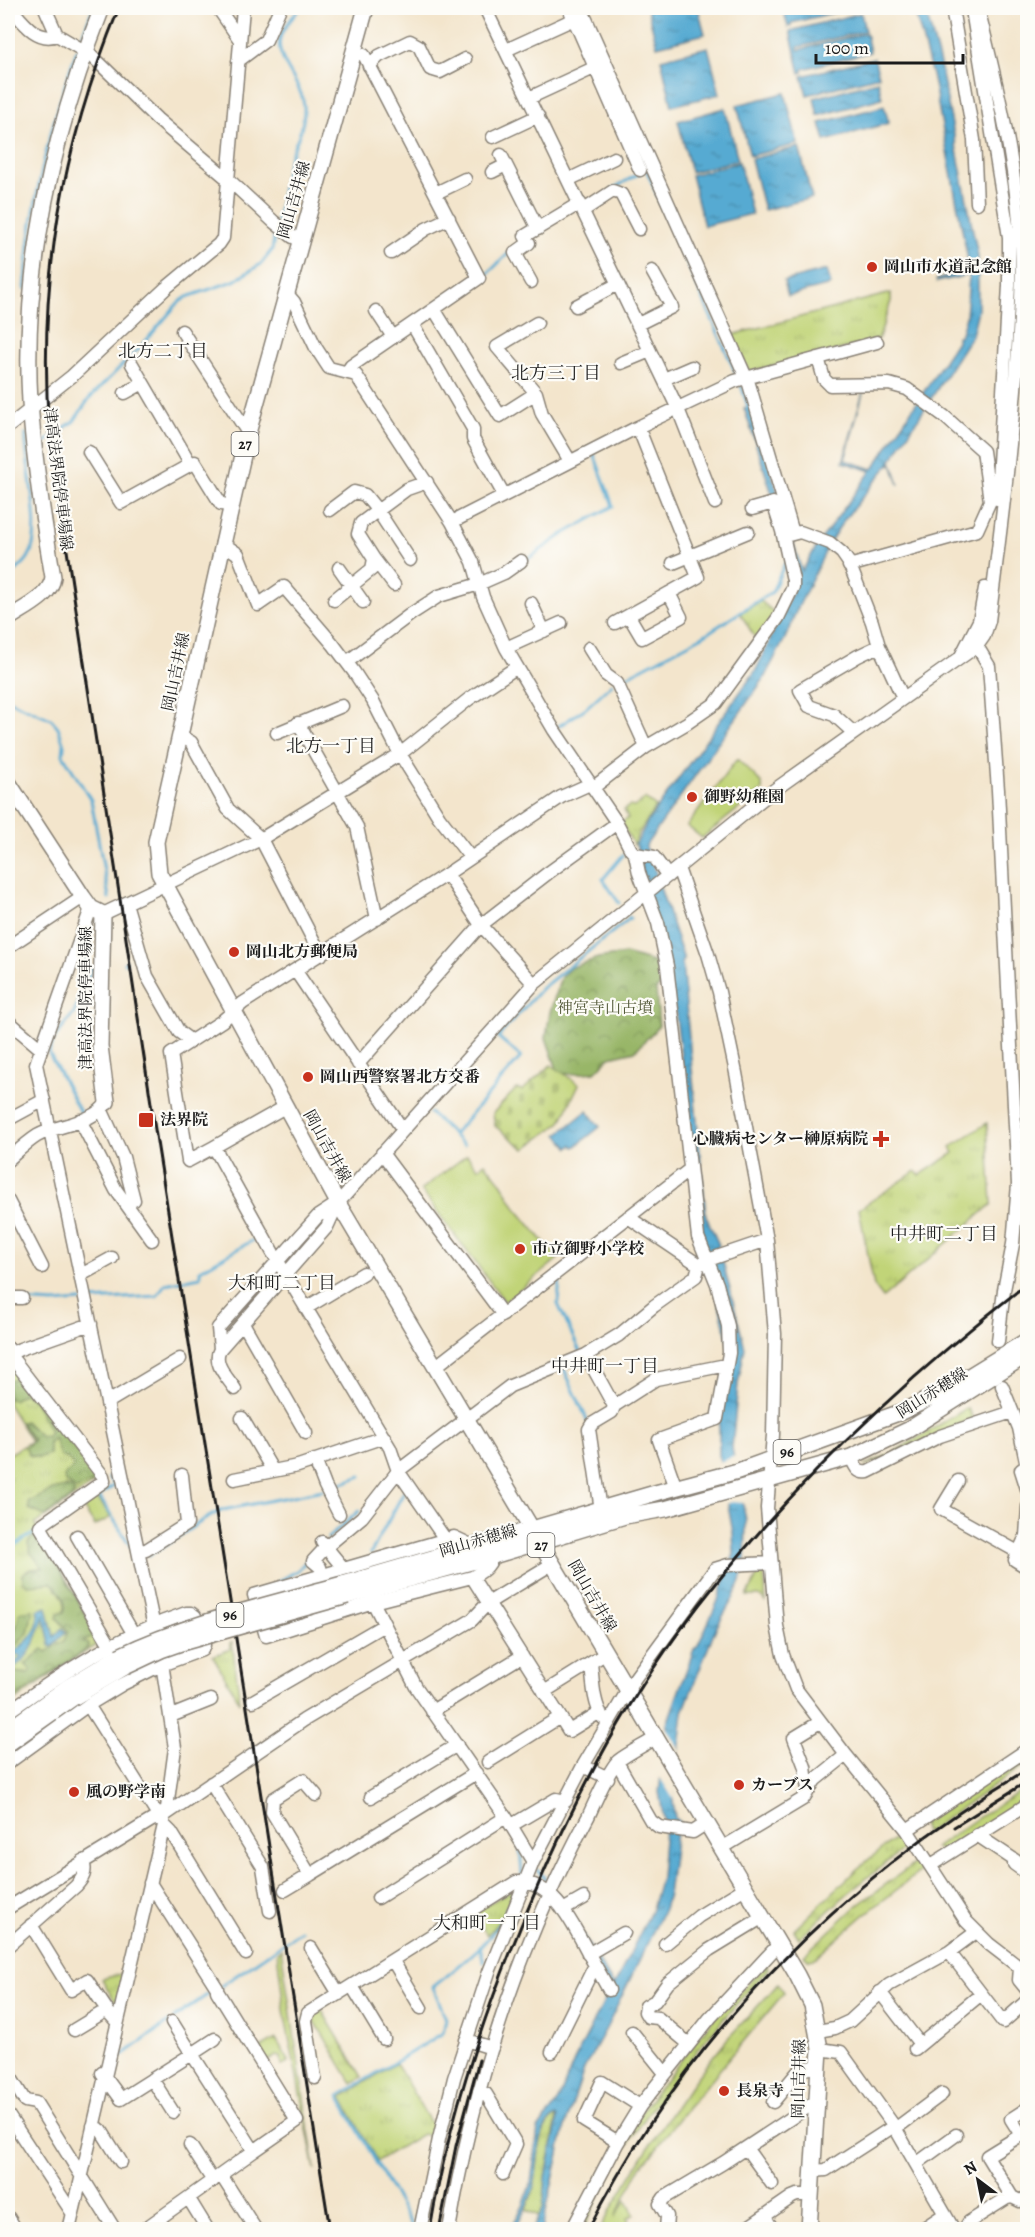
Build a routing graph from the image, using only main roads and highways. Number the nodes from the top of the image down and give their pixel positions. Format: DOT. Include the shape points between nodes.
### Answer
graph roads {
  1 [pos="102,8"];
  2 [pos="366,8"];
  3 [pos="8,619"];
  4 [pos="8,782"];
  5 [pos="104,1106"];
  6 [pos="1028,1340"];
  7 [pos="1028,1354"];
  8 [pos="535,1536"];
  9 [pos="345,1583"];
  10 [pos="118,1656"];
  11 [pos="8,1730"];
  12 [pos="8,1744"];
  13 [pos="809,2229"];
  1 -- 3 [label="main road, 津高法界院停車場線" via="80,47 52,162 39,232 31,313 28,407 52,586"];
  2 -- 8 [label="main road, 岡山吉井線 / 27" via="230,506 156,842 159,873 338,1203"];
  4 -- 5 [label="main road, 津高法界院停車場線" via="92,906"];
  6 -- 8 [label="main road, 岡山赤穂線 / 96" via="921,1404 738,1471 601,1510"];
  7 -- 8 [label="main road, 岡山赤穂線 / 96" via="908,1430 851,1457 665,1509"];
  8 -- 9 [label="main road, 岡山赤穂線 / 96" via="473,1545"];
  8 -- 9 [label="main road, 岡山赤穂線 / 96" via="494,1556"];
  8 -- 13 [label="main road, 岡山吉井線 / 27" via="812,2005 820,2049"];
  9 -- 10 [label="main road, 岡山赤穂線 / 96, bridge" via="187,1628"];
  10 -- 11 [label="main road, 岡山赤穂線 / 96"];
  10 -- 12 [label="main road, 岡山赤穂線 / 96" via="73,1698"];
}
